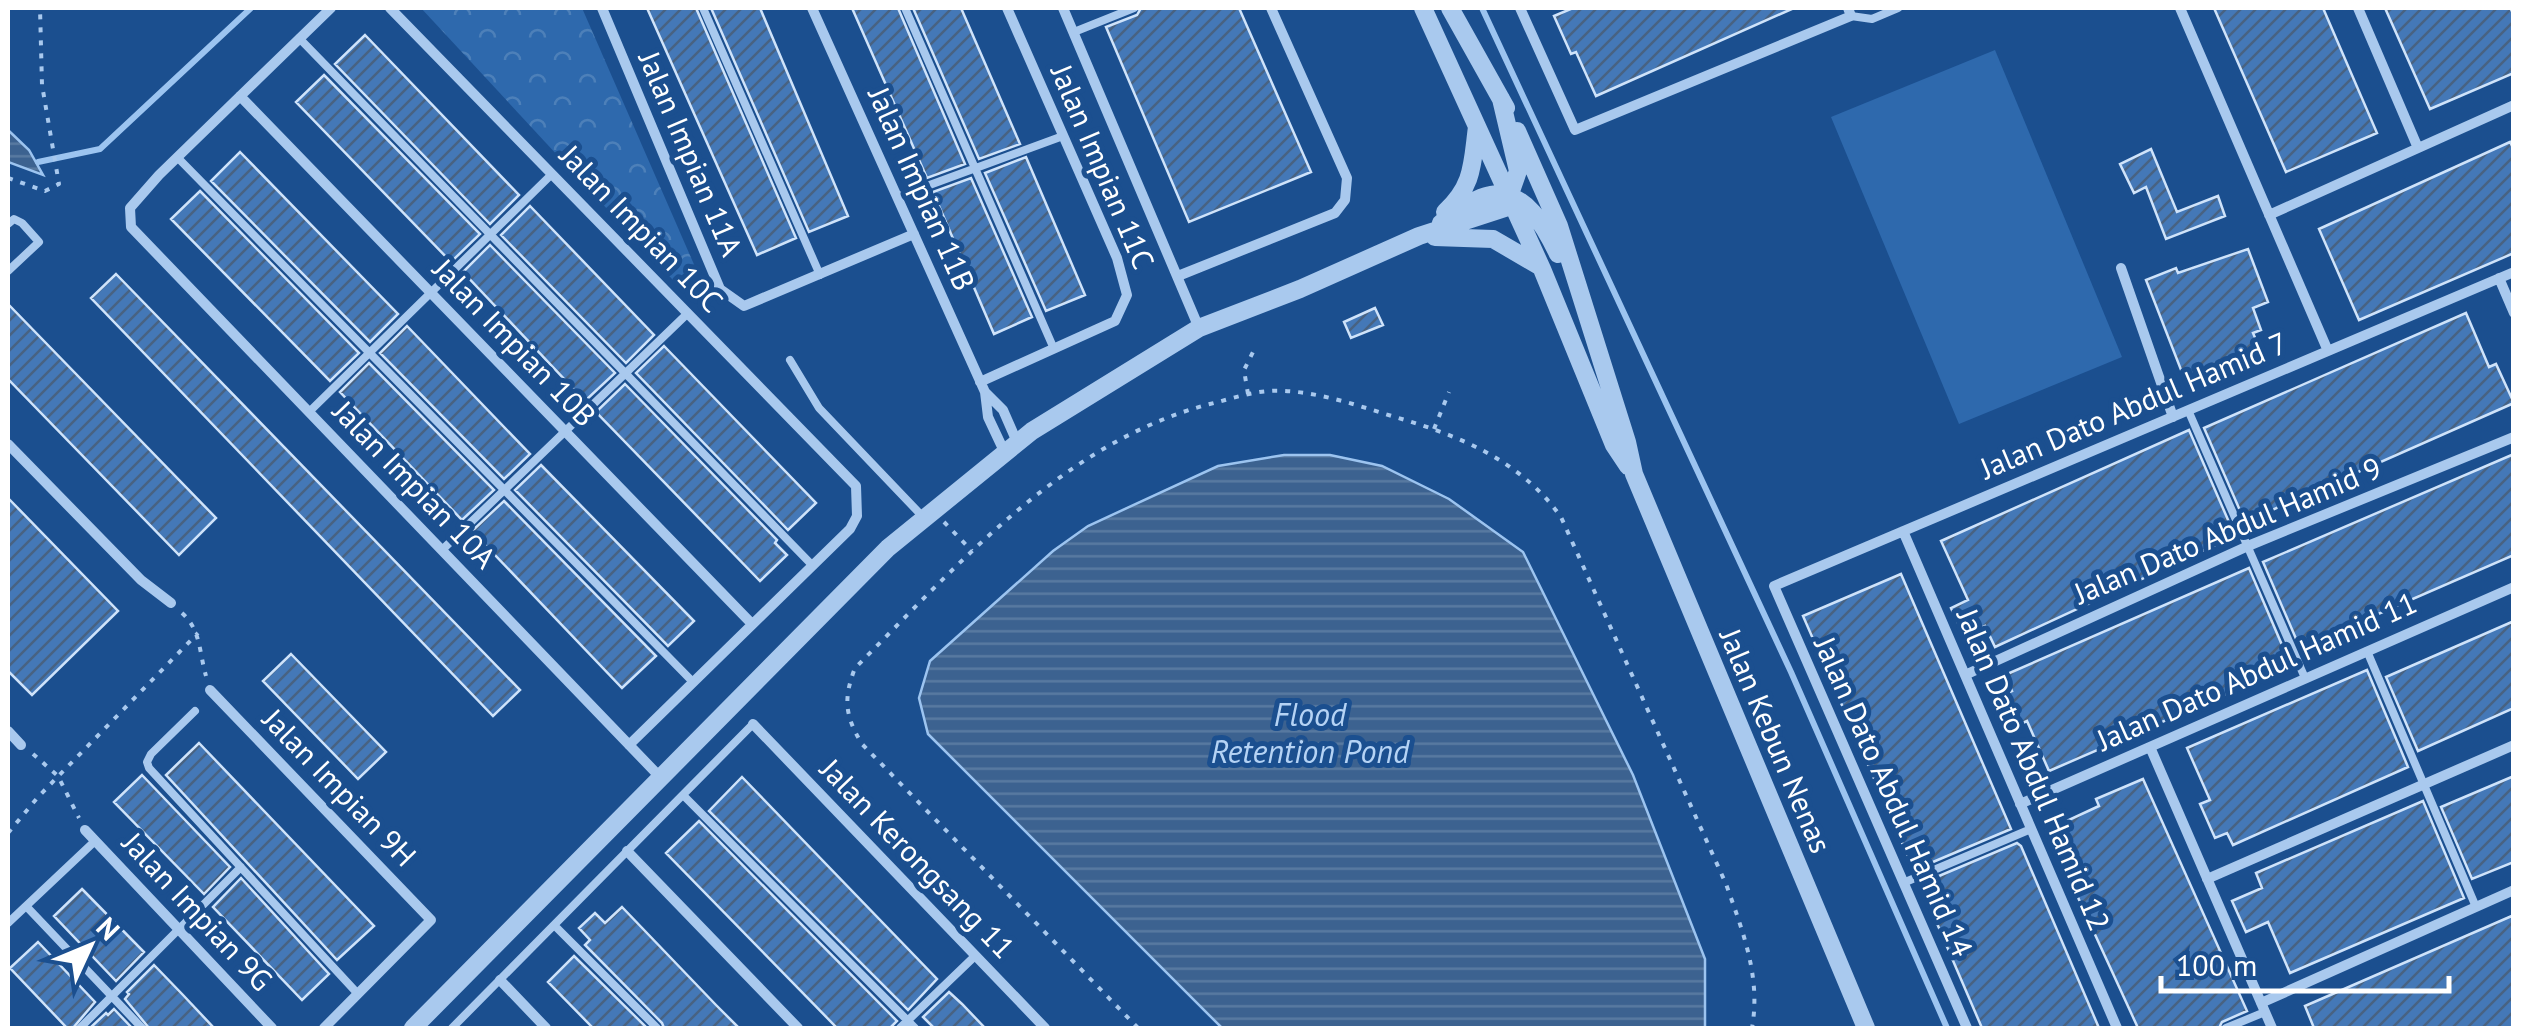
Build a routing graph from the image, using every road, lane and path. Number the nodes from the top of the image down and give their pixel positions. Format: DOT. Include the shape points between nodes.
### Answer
graph roads {
  1 [pos="40,8"];
  2 [pos="331,8"];
  3 [pos="390,8"];
  4 [pos="602,8"];
  5 [pos="703,8"];
  6 [pos="812,8"];
  7 [pos="905,8"];
  8 [pos="1006,8"];
  9 [pos="1063,8"];
  10 [pos="1134,8"];
  11 [pos="1270,8"];
  12 [pos="1423,8"];
  13 [pos="1450,8"];
  14 [pos="1520,8"];
  15 [pos="1898,8"];
  16 [pos="2180,8"];
  17 [pos="2358,8"];
  18 [pos="1849,12"];
  19 [pos="1074,32"];
  20 [pos="300,38"];
  21 [pos="240,96"];
  22 [pos="1501,99"];
  23 [pos="2514,105"];
  24 [pos="1477,126"];
  25 [pos="1063,136"];
  26 [pos="2418,148"];
  27 [pos="177,158"];
  28 [pos="975,168"];
  29 [pos="552,174"];
  30 [pos="8,178"];
  31 [pos="898,197"];
  32 [pos="1511,197"];
  33 [pos="2269,215"];
  34 [pos="8,224"];
  35 [pos="914,234"];
  36 [pos="490,235"];
  37 [pos="1419,236"];
  38 [pos="1542,268"];
  39 [pos="2120,268"];
  40 [pos="8,272"];
  41 [pos="2514,272"];
  42 [pos="820,274"];
  43 [pos="1178,276"];
  44 [pos="2498,278"];
  45 [pos="431,293"];
  46 [pos="1578,293"];
  47 [pos="688,313"];
  48 [pos="2514,313"];
  49 [pos="1199,328"];
  50 [pos="1054,349"];
  51 [pos="2328,351"];
  52 [pos="1253,352"];
  53 [pos="370,353"];
  54 [pos="790,360"];
  55 [pos="625,373"];
  56 [pos="983,386"];
  57 [pos="1449,392"];
  58 [pos="1248,394"];
  59 [pos="2188,410"];
  60 [pos="310,412"];
  61 [pos="2173,416"];
  62 [pos="1434,428"];
  63 [pos="565,431"];
  64 [pos="2514,437"];
  65 [pos="8,444"];
  66 [pos="1011,447"];
  67 [pos="1634,474"];
  68 [pos="504,490"];
  69 [pos="930,516"];
  70 [pos="1903,531"];
  71 [pos="2248,546"];
  72 [pos="442,550"];
  73 [pos="972,551"];
  74 [pos="813,566"];
  75 [pos="1774,586"];
  76 [pos="2514,587"];
  77 [pos="171,603"];
  78 [pos="752,624"];
  79 [pos="198,633"];
  80 [pos="2366,651"];
  81 [pos="1965,675"];
  82 [pos="2306,678"];
  83 [pos="693,682"];
  84 [pos="210,690"];
  85 [pos="196,711"];
  86 [pos="752,724"];
  87 [pos="8,731"];
  88 [pos="629,745"];
  89 [pos="2514,745"];
  90 [pos="22,746"];
  91 [pos="2150,746"];
  92 [pos="58,776"];
  93 [pos="660,777"];
  94 [pos="2422,785"];
  95 [pos="682,795"];
  96 [pos="2020,804"];
  97 [pos="2031,829"];
  98 [pos="85,830"];
  99 [pos="8,833"];
  100 [pos="96,842"];
  101 [pos="627,851"];
  102 [pos="240,867"];
  103 [pos="2207,879"];
  104 [pos="1903,882"];
  105 [pos="2514,890"];
  106 [pos="26,906"];
  107 [pos="2476,907"];
  108 [pos="8,924"];
  109 [pos="554,926"];
  110 [pos="179,929"];
  111 [pos="974,956"];
  112 [pos="500,980"];
  113 [pos="358,994"];
  114 [pos="112,997"];
  115 [pos="2263,1008"];
  116 [pos="908,1026"];
  117 [pos="80,1028"];
  118 [pos="142,1028"];
  119 [pos="272,1028"];
  120 [pos="324,1028"];
  121 [pos="413,1028"];
  122 [pos="452,1028"];
  123 [pos="546,1028"];
  124 [pos="658,1028"];
  125 [pos="798,1028"];
  126 [pos="1045,1028"];
  127 [pos="1138,1028"];
  128 [pos="1752,1028"];
  129 [pos="1866,1028"];
  130 [pos="1967,1028"];
  131 [pos="2116,1028"];
  132 [pos="2226,1028"];
  133 [pos="2272,1028"];
  1 -- 30 [label="path" via="42,85 59,184 45,191"];
  2 -- 20 [label="street"];
  3 -- 29 [label="street, Jalan Impian 10C"];
  4 -- 42 [label="street, Jalan Impian 11A" via="720,290 744,306"];
  5 -- 42 [label="lane"];
  6 -- 31 [label="street, Jalan Impian 11B"];
  7 -- 28 [label="lane"];
  8 -- 25 [label="street, Jalan Impian 11C"];
  9 -- 19 [label="street"];
  10 -- 19 [label="lane"];
  11 -- 43 [label="street" via="1347,178 1344,200 1335,214"];
  12 -- 24 [label="street, Jalan Kebun Nenas"];
  13 -- 22 [label="street, Jalan Kebun Nenas"];
  14 -- 18 [label="street" via="1574,130"];
  15 -- 18 [label="lane" via="1872,19"];
  16 -- 33 [label="street"];
  17 -- 26 [label="street"];
  19 -- 43 [label="street"];
  20 -- 21 [label="street"];
  20 -- 36 [label="lane"];
  21 -- 27 [label="street"];
  21 -- 45 [label="street, Jalan Impian 10B"];
  22 -- 32 [label="street" via="1518,171"];
  22 -- 46 [label="street, Jalan Kebun Nenas" via="1559,226"];
  23 -- 26 [label="street"];
  24 -- 32 [label="street, Jalan Kebun Nenas"];
  24 -- 37 [label="street" via="1463,192"];
  25 -- 28 [label="lane"];
  25 -- 50 [label="street, Jalan Impian 11C" via="1128,295 1115,321"];
  26 -- 33 [label="street"];
  27 -- 53 [label="lane"];
  27 -- 60 [label="street, Jalan Impian 10A" via="130,208 132,227"];
  28 -- 31 [label="lane"];
  28 -- 50 [label="lane"];
  29 -- 36 [label="lane"];
  29 -- 47 [label="street, Jalan Impian 10C"];
  31 -- 35 [label="street, Jalan Impian 11B"];
  32 -- 37 [label="street" via="1500,210"];
  32 -- 38 [label="street, Jalan Kebun Nenas"];
  32 -- 46 [label="street" via="1544,226"];
  33 -- 51 [label="street"];
  34 -- 40 [label="lane" via="14,219 39,242"];
  35 -- 42 [label="street, Jalan Impian 11A"];
  35 -- 56 [label="street, Jalan Impian 11B"];
  36 -- 45 [label="lane"];
  36 -- 55 [label="lane"];
  37 -- 38 [label="street" via="1492,239"];
  37 -- 49 [label="street"];
  38 -- 67 [label="street, Jalan Kebun Nenas" via="1614,445"];
  39 -- 61 [label="street"];
  41 -- 44 [label="street, Jalan Dato Abdul Hamid 7"];
  43 -- 49 [label="street"];
  44 -- 48 [label="street"];
  44 -- 51 [label="street, Jalan Dato Abdul Hamid 7"];
  45 -- 53 [label="lane"];
  45 -- 63 [label="street, Jalan Impian 10B"];
  46 -- 67 [label="street, Jalan Kebun Nenas"];
  47 -- 55 [label="lane"];
  47 -- 74 [label="street, Jalan Impian 10C" via="856,486 857,516"];
  49 -- 66 [label="street"];
  50 -- 56 [label="street, Jalan Impian 11C"];
  51 -- 59 [label="street, Jalan Dato Abdul Hamid 7"];
  52 -- 58 [label="path" via="1244,370"];
  53 -- 60 [label="lane"];
  53 -- 68 [label="lane"];
  54 -- 69 [label="lane" via="819,408"];
  55 -- 63 [label="lane"];
  55 -- 74 [label="lane"];
  56 -- 66 [label="street, Jalan Impian 11B" via="988,417"];
  57 -- 62 [label="path"];
  58 -- 62 [label="path" via="1325,396"];
  58 -- 73 [label="path" via="1156,422 1114,444 1068,472"];
  59 -- 61 [label="street, Jalan Dato Abdul Hamid 7"];
  59 -- 71 [label="lane"];
  60 -- 72 [label="street, Jalan Impian 10A"];
  61 -- 70 [label="street, Jalan Dato Abdul Hamid 7"];
  62 -- 128 [label="path" via="1517,470 1561,517 1726,884 1756,980"];
  63 -- 68 [label="lane"];
  63 -- 78 [label="street, Jalan Impian 10B"];
  64 -- 71 [label="street, Jalan Dato Abdul Hamid 9"];
  65 -- 77 [label="street"];
  66 -- 69 [label="street"];
  67 -- 129 [label="street, Jalan Kebun Nenas"];
  68 -- 72 [label="lane"];
  68 -- 83 [label="lane"];
  69 -- 73 [label="path"];
  69 -- 93 [label="street" via="888,548"];
  70 -- 75 [label="street, Jalan Dato Abdul Hamid 7"];
  70 -- 81 [label="street, Jalan Dato Abdul Hamid 12"];
  71 -- 81 [label="street, Jalan Dato Abdul Hamid 9"];
  71 -- 82 [label="lane"];
  72 -- 88 [label="street, Jalan Impian 10A"];
  73 -- 127 [label="path" via="855,668 845,706 850,725"];
  74 -- 78 [label="street"];
  75 -- 104 [label="street, Jalan Dato Abdul Hamid 14"];
  76 -- 80 [label="street, Jalan Dato Abdul Hamid 11"];
  77 -- 79 [label="path"];
  78 -- 83 [label="street"];
  79 -- 84 [label="path"];
  79 -- 92 [label="path"];
  80 -- 82 [label="street, Jalan Dato Abdul Hamid 11"];
  80 -- 94 [label="lane"];
  81 -- 96 [label="street, Jalan Dato Abdul Hamid 12"];
  82 -- 91 [label="street, Jalan Dato Abdul Hamid 11"];
  83 -- 88 [label="street"];
  84 -- 113 [label="street, Jalan Impian 9H" via="432,920"];
  85 -- 102 [label="lane" via="147,762"];
  86 -- 95 [label="lane"];
  86 -- 111 [label="street, Jalan Kerongsang 11"];
  87 -- 90 [label="street"];
  88 -- 93 [label="street, Jalan Impian 10A"];
  89 -- 94 [label="street"];
  90 -- 92 [label="path"];
  91 -- 96 [label="street, Jalan Dato Abdul Hamid 11"];
  91 -- 103 [label="street"];
  92 -- 98 [label="path"];
  92 -- 99 [label="path"];
  93 -- 121 [label="street"];
  94 -- 103 [label="street"];
  94 -- 107 [label="lane"];
  95 -- 101 [label="lane"];
  95 -- 116 [label="lane"];
  96 -- 97 [label="street, Jalan Dato Abdul Hamid 12"];
  97 -- 104 [label="lane"];
  97 -- 131 [label="street, Jalan Dato Abdul Hamid 12"];
  98 -- 100 [label="street, Jalan Impian 9G"];
  100 -- 106 [label="lane"];
  100 -- 110 [label="street, Jalan Impian 9G"];
  101 -- 109 [label="lane"];
  101 -- 125 [label="street"];
  102 -- 110 [label="lane"];
  102 -- 113 [label="lane"];
  103 -- 115 [label="street"];
  104 -- 130 [label="street, Jalan Dato Abdul Hamid 14"];
  105 -- 107 [label="street"];
  106 -- 108 [label="lane"];
  106 -- 114 [label="lane"];
  107 -- 115 [label="street"];
  109 -- 112 [label="lane"];
  109 -- 124 [label="lane"];
  110 -- 114 [label="lane"];
  110 -- 119 [label="street, Jalan Impian 9G"];
  111 -- 116 [label="lane"];
  111 -- 126 [label="street, Jalan Kerongsang 11"];
  112 -- 122 [label="lane"];
  112 -- 123 [label="street"];
  113 -- 120 [label="street"];
  114 -- 117 [label="lane"];
  114 -- 118 [label="lane"];
  115 -- 132 [label="lane"];
  115 -- 133 [label="street"];
}
